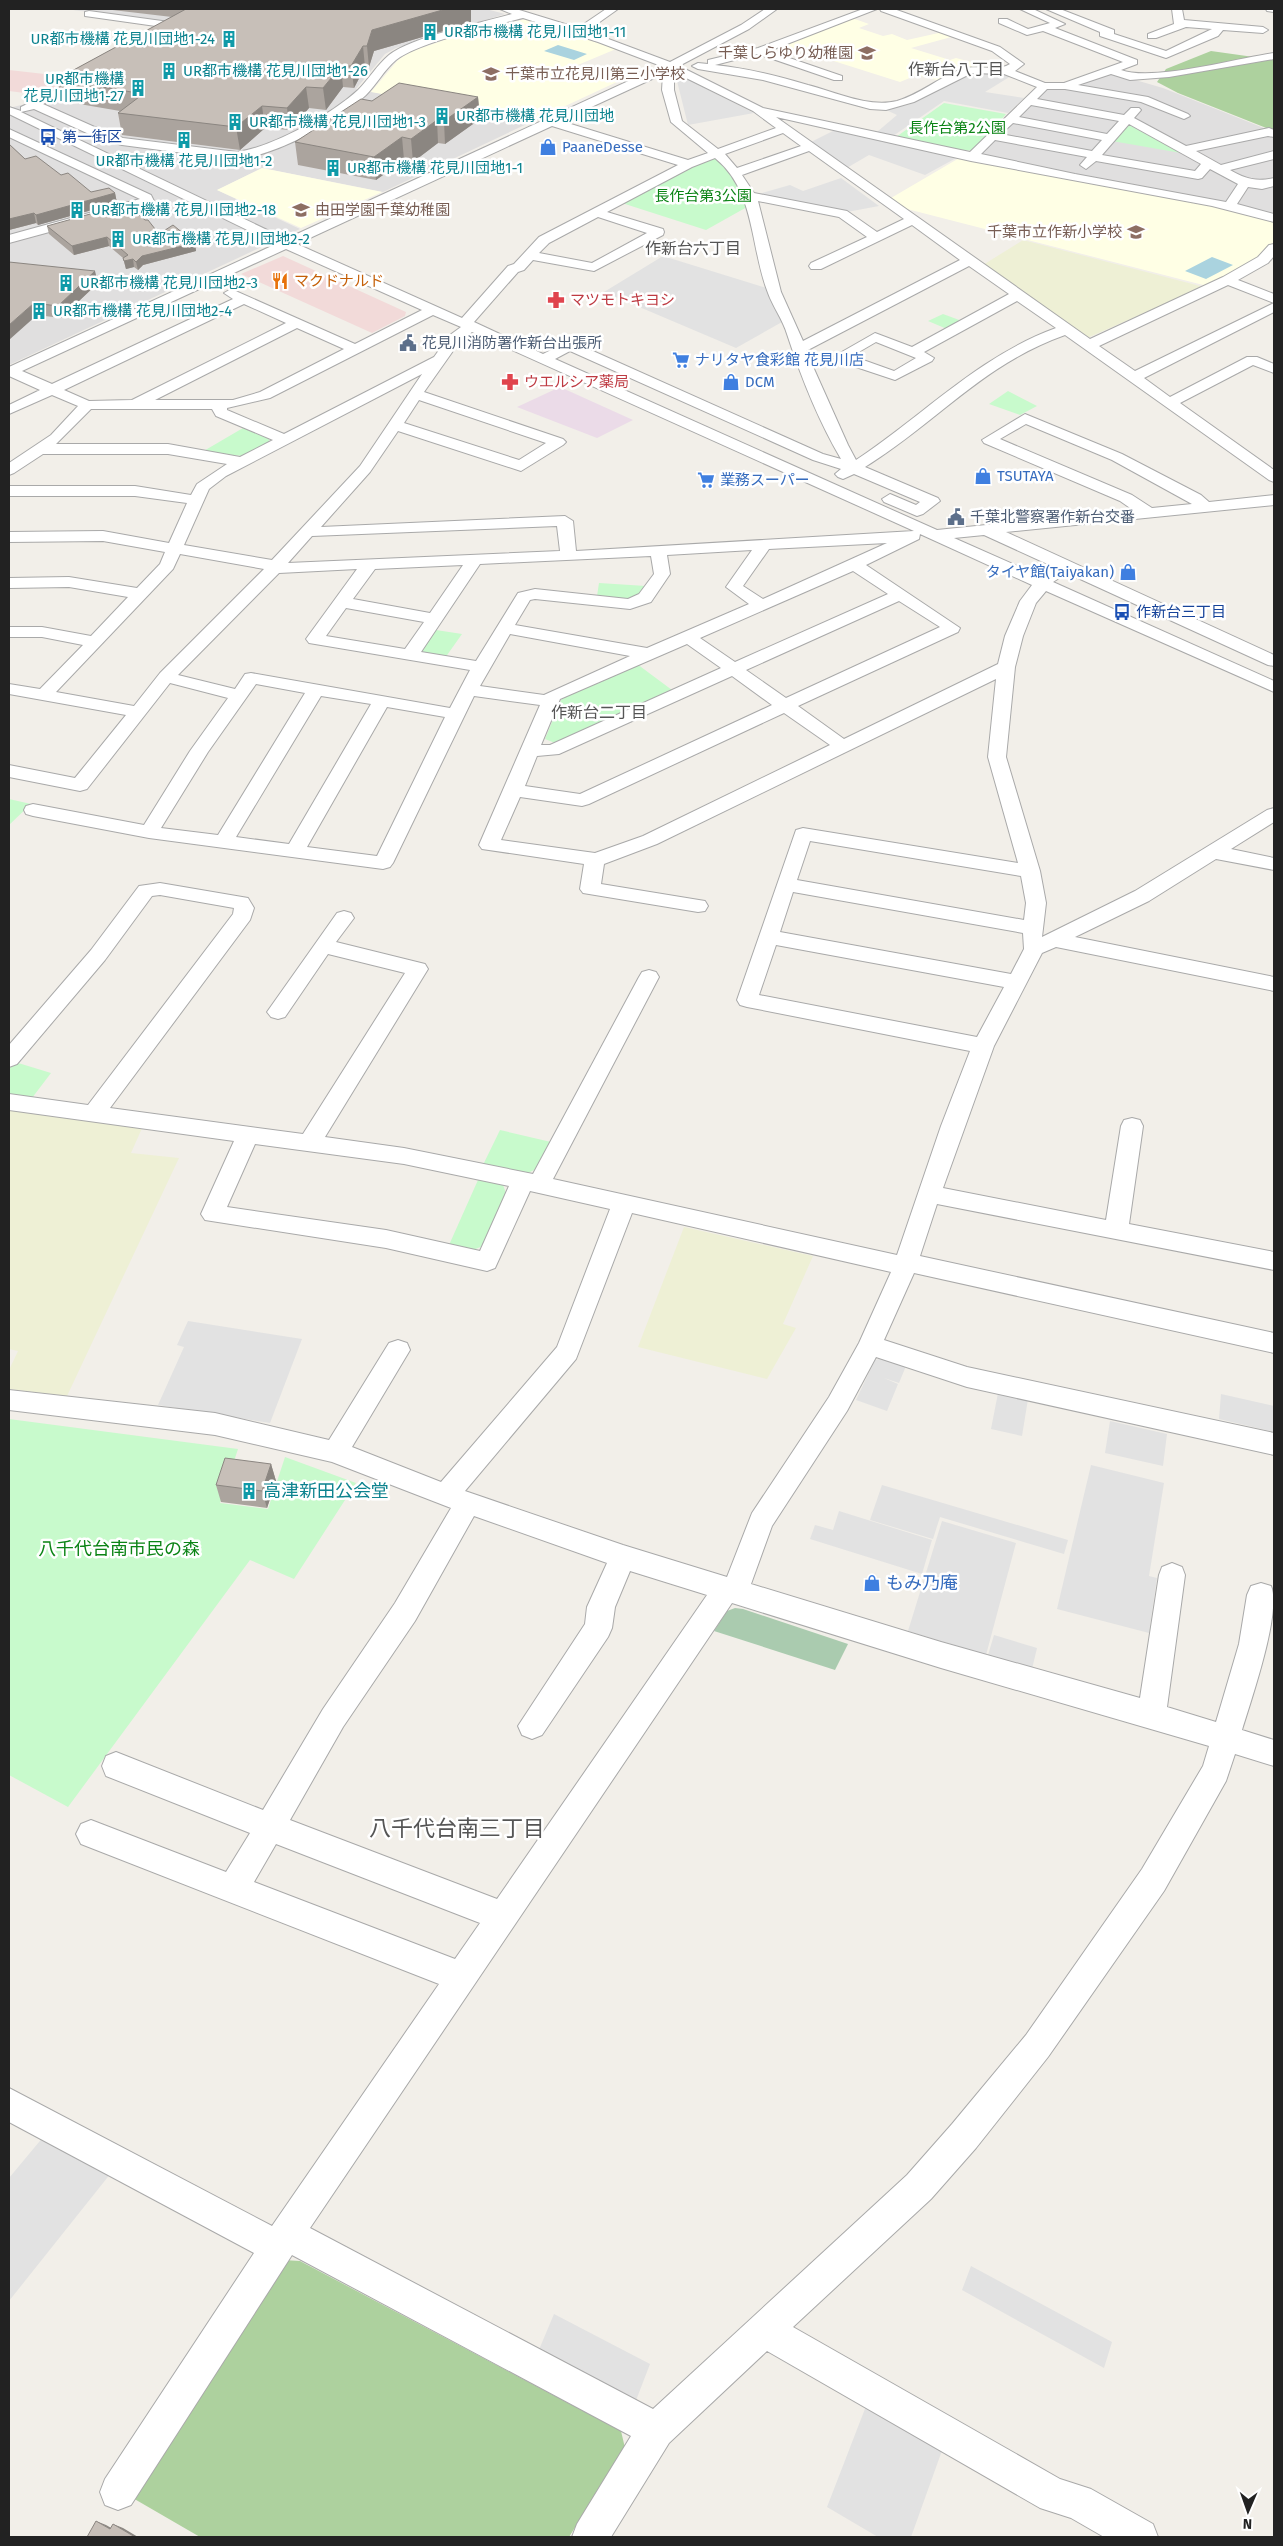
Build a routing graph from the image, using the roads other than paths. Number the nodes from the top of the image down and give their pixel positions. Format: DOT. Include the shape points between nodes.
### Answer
graph roads {
  1 [pos="505,9"];
  2 [pos="613,9"];
  3 [pos="772,9"];
  4 [pos="872,9"];
  5 [pos="885,9"];
  6 [pos="1025,9"];
  7 [pos="1051,9"];
  8 [pos="1177,9"];
  9 [pos="89,14"];
  10 [pos="524,14"];
  11 [pos="1263,18"];
  12 [pos="196,20"];
  13 [pos="1003,21"];
  14 [pos="1186,23"];
  15 [pos="1220,26"];
  16 [pos="184,27"];
  17 [pos="1044,28"];
  18 [pos="579,32"];
  19 [pos="166,36"];
  20 [pos="1152,36"];
  21 [pos="1274,37"];
  22 [pos="759,51"];
  23 [pos="1274,56"];
  24 [pos="698,66"];
  25 [pos="673,68"];
  26 [pos="1112,70"];
  27 [pos="1006,71"];
  28 [pos="98,72"];
  29 [pos="838,78"];
  30 [pos="1044,86"];
  31 [pos="1065,86"];
  32 [pos="1144,98"];
  33 [pos="1028,101"];
  34 [pos="35,105"];
  35 [pos="757,109"];
  36 [pos="11,113"];
  37 [pos="1184,116"];
  38 [pos="1010,119"];
  39 [pos="1128,119"];
  40 [pos="549,121"];
  41 [pos="783,129"];
  42 [pos="9,133"];
  43 [pos="1274,134"];
  44 [pos="991,136"];
  45 [pos="1111,138"];
  46 [pos="809,148"];
  47 [pos="1185,150"];
  48 [pos="716,152"];
  49 [pos="1274,155"];
  50 [pos="1095,156"];
  51 [pos="971,157"];
  52 [pos="688,164"];
  53 [pos="1214,166"];
  54 [pos="736,173"];
  55 [pos="1075,178"];
  56 [pos="1274,182"];
  57 [pos="1245,183"];
  58 [pos="750,196"];
  59 [pos="1229,206"];
  60 [pos="1274,210"];
  61 [pos="596,212"];
  62 [pos="1258,214"];
  63 [pos="1274,218"];
  64 [pos="913,220"];
  65 [pos="875,237"];
  66 [pos="9,239"];
  67 [pos="286,244"];
  68 [pos="1274,248"];
  69 [pos="530,255"];
  70 [pos="968,261"];
  71 [pos="1268,262"];
  72 [pos="816,266"];
  73 [pos="1228,280"];
  74 [pos="205,281"];
  75 [pos="1017,295"];
  76 [pos="244,299"];
  77 [pos="1274,299"];
  78 [pos="1274,307"];
  79 [pos="434,309"];
  80 [pos="1257,315"];
  81 [pos="297,323"];
  82 [pos="1274,323"];
  83 [pos="468,324"];
  84 [pos="1065,330"];
  85 [pos="1087,346"];
  86 [pos="355,349"];
  87 [pos="798,349"];
  88 [pos="913,352"];
  89 [pos="544,359"];
  90 [pos="439,360"];
  91 [pos="1274,369"];
  92 [pos="9,371"];
  93 [pos="1133,378"];
  94 [pos="50,390"];
  95 [pos="416,394"];
  96 [pos="1169,403"];
  97 [pos="88,405"];
  98 [pos="218,405"];
  99 [pos="134,406"];
  100 [pos="9,410"];
  101 [pos="725,415"];
  102 [pos="395,425"];
  103 [pos="699,429"];
  104 [pos="285,440"];
  105 [pos="42,449"];
  106 [pos="244,462"];
  107 [pos="854,468"];
  108 [pos="9,470"];
  109 [pos="839,476"];
  110 [pos="1274,477"];
  111 [pos="820,487"];
  112 [pos="9,492"];
  113 [pos="195,500"];
  114 [pos="1274,500"];
  115 [pos="1204,506"];
  116 [pos="1149,512"];
  117 [pos="983,528"];
  118 [pos="305,532"];
  119 [pos="935,535"];
  120 [pos="913,536"];
  121 [pos="9,537"];
  122 [pos="764,545"];
  123 [pos="177,548"];
  124 [pos="658,550"];
  125 [pos="568,556"];
  126 [pos="475,560"];
  127 [pos="369,565"];
  128 [pos="854,565"];
  129 [pos="1066,566"];
  130 [pos="275,567"];
  131 [pos="9,583"];
  132 [pos="1040,587"];
  133 [pos="141,594"];
  134 [pos="900,595"];
  135 [pos="342,602"];
  136 [pos="762,605"];
  137 [pos="435,619"];
  138 [pos="1197,625"];
  139 [pos="505,628"];
  140 [pos="9,632"];
  141 [pos="688,637"];
  142 [pos="96,642"];
  143 [pos="1168,646"];
  144 [pos="650,654"];
  145 [pos="1270,654"];
  146 [pos="410,655"];
  147 [pos="481,667"];
  148 [pos="1006,667"];
  149 [pos="734,669"];
  150 [pos="166,677"];
  151 [pos="1274,687"];
  152 [pos="9,689"];
  153 [pos="316,690"];
  154 [pos="469,690"];
  155 [pos="44,694"];
  156 [pos="239,695"];
  157 [pos="550,701"];
  158 [pos="1274,701"];
  159 [pos="381,702"];
  160 [pos="783,705"];
  161 [pos="137,712"];
  162 [pos="456,714"];
  163 [pos="844,747"];
  164 [pos="530,751"];
  165 [pos="9,772"];
  166 [pos="514,790"];
  167 [pos="33,810"];
  168 [pos="1274,814"];
  169 [pos="150,832"];
  170 [pos="224,841"];
  171 [pos="295,851"];
  172 [pos="1214,852"];
  173 [pos="595,859"];
  174 [pos="1274,864"];
  175 [pos="1030,872"];
  176 [pos="786,884"];
  177 [pos="698,906"];
  178 [pos="344,918"];
  179 [pos="768,937"];
  180 [pos="1034,938"];
  181 [pos="1056,940"];
  182 [pos="323,946"];
  183 [pos="649,977"];
  184 [pos="1016,982"];
  185 [pos="1274,984"];
  186 [pos="278,1012"];
  187 [pos="983,1046"];
  188 [pos="9,1059"];
  189 [pos="9,1102"];
  190 [pos="94,1114"];
  191 [pos="1132,1126"];
  192 [pos="248,1135"];
  193 [pos="310,1142"];
  194 [pos="531,1182"];
  195 [pos="928,1194"];
  196 [pos="624,1203"];
  197 [pos="1116,1230"];
  198 [pos="1274,1261"];
  199 [pos="906,1264"];
  200 [pos="1274,1343"];
  201 [pos="870,1344"];
  202 [pos="398,1350"];
  203 [pos="9,1400"];
  204 [pos="1274,1444"];
  205 [pos="335,1452"];
  206 [pos="457,1499"];
  207 [pos="623,1557"];
  208 [pos="1172,1575"];
  209 [pos="730,1591"];
  210 [pos="1261,1595"];
  211 [pos="1152,1715"];
  212 [pos="532,1726"];
  213 [pos="1227,1739"];
  214 [pos="1274,1753"];
  215 [pos="116,1766"];
  216 [pos="270,1827"];
  217 [pos="91,1834"];
  218 [pos="234,1889"];
  219 [pos="503,1916"];
  220 [pos="461,1977"];
  221 [pos="9,2104"];
  222 [pos="282,2240"];
  223 [pos="764,2330"];
  224 [pos="656,2430"];
  225 [pos="118,2492"];
  226 [pos="590,2537"];
  227 [pos="1140,2537"];
  1 -- 10 [label="street"];
  2 -- 18 [label="street"];
  3 -- 25 [label="street"];
  4 -- 22 [label="street"];
  5 -- 27 [label="street" via="996,49 1018,64"];
  6 -- 17 [label="street" via="1060,24"];
  7 -- 15 [label="street" via="1110,32 1104,34 1166,54 1214,34"];
  8 -- 14 [label="street" via="1179,22"];
  9 -- 16 [label="street"];
  10 -- 18 [label="street"];
  10 -- 34 [label="street" via="404,51 392,58 362,92 335,114 244,156 122,141"];
  11 -- 15 [label="street"];
  11 -- 21 [label="street" via="1260,35"];
  12 -- 16 [label="street"];
  13 -- 17 [label="street" via="1027,32"];
  14 -- 15 [label="street"];
  14 -- 20 [label="street"];
  16 -- 19 [label="street"];
  17 -- 26 [label="street" via="1133,62"];
  18 -- 25 [label="street"];
  22 -- 24 [label="street"];
  22 -- 29 [label="street"];
  23 -- 26 [label="street" via="1130,77"];
  24 -- 25 [label="street"];
  24 -- 27 [label="street" via="764,76 882,107 905,104 966,71"];
  25 -- 35 [label="street"];
  25 -- 40 [label="street"];
  25 -- 48 [label="street" via="668,90 678,122"];
  26 -- 31 [label="street"];
  27 -- 30 [label="street"];
  28 -- 34 [label="street"];
  30 -- 31 [label="street"];
  30 -- 33 [label="street"];
  31 -- 32 [label="street"];
  32 -- 37 [label="street"];
  32 -- 39 [label="street"];
  33 -- 38 [label="street"];
  33 -- 39 [label="street"];
  34 -- 36 [label="street"];
  35 -- 41 [label="street"];
  35 -- 51 [label="street"];
  36 -- 67 [label="street"];
  38 -- 44 [label="street"];
  38 -- 45 [label="street"];
  39 -- 45 [label="street"];
  39 -- 47 [label="street"];
  40 -- 52 [label="street"];
  40 -- 67 [label="street"];
  41 -- 46 [label="street"];
  41 -- 48 [label="street"];
  42 -- 66 [label="street" via="148,201"];
  43 -- 47 [label="street" via="1270,132"];
  44 -- 50 [label="street"];
  44 -- 51 [label="street"];
  45 -- 50 [label="street"];
  46 -- 54 [label="street"];
  46 -- 64 [label="street"];
  47 -- 53 [label="street"];
  48 -- 52 [label="street"];
  48 -- 54 [label="street"];
  49 -- 53 [label="street"];
  50 -- 53 [label="street" via="1198,176"];
  50 -- 55 [label="street"];
  51 -- 55 [label="street"];
  52 -- 61 [label="street"];
  53 -- 57 [label="street"];
  54 -- 58 [label="street"];
  55 -- 59 [label="street"];
  56 -- 57 [label="street" via="1262,185"];
  57 -- 59 [label="street"];
  58 -- 65 [label="street" via="843,214"];
  58 -- 87 [label="street" via="774,292 794,333"];
  59 -- 62 [label="street"];
  60 -- 62 [label="street"];
  61 -- 69 [label="street" via="544,240"];
  61 -- 69 [label="street" via="658,232 594,266"];
  62 -- 63 [label="street"];
  64 -- 65 [label="street"];
  64 -- 70 [label="street"];
  65 -- 72 [label="street"];
  67 -- 74 [label="street"];
  67 -- 79 [label="street"];
  68 -- 71 [label="street"];
  69 -- 83 [label="street" via="513,269"];
  70 -- 75 [label="street"];
  70 -- 87 [label="street"];
  71 -- 73 [label="street"];
  73 -- 77 [label="street"];
  73 -- 85 [label="street"];
  74 -- 76 [label="street"];
  74 -- 92 [label="street"];
  75 -- 84 [label="street"];
  75 -- 88 [label="street"];
  76 -- 81 [label="street"];
  76 -- 94 [label="street"];
  78 -- 80 [label="street"];
  79 -- 83 [label="street"];
  79 -- 86 [label="street"];
  80 -- 82 [label="street"];
  80 -- 93 [label="street"];
  81 -- 86 [label="street"];
  81 -- 99 [label="street" via="146,397"];
  83 -- 89 [label="street"];
  83 -- 90 [label="street"];
  84 -- 85 [label="street"];
  84 -- 107 [label="street" via="1046,336 988,367 912,428"];
  85 -- 93 [label="street"];
  86 -- 98 [label="street" via="265,395"];
  87 -- 107 [label="street" via="840,445"];
  88 -- 88 [label="street" via="927,358 895,376 840,357 875,337"];
  89 -- 101 [label="street" via="570,346"];
  89 -- 103 [label="street"];
  90 -- 95 [label="street"];
  90 -- 104 [label="street"];
  91 -- 96 [label="street" via="1252,360"];
  92 -- 94 [label="street"];
  93 -- 96 [label="street"];
  94 -- 97 [label="street"];
  94 -- 100 [label="street"];
  95 -- 102 [label="street"];
  95 -- 102 [label="street" via="558,442 521,466"];
  96 -- 110 [label="street"];
  97 -- 99 [label="street"];
  97 -- 105 [label="street"];
  98 -- 99 [label="street"];
  98 -- 104 [label="street" via="220,413"];
  101 -- 103 [label="street"];
  101 -- 107 [label="street" via="818,457"];
  102 -- 118 [label="street" via="365,469"];
  103 -- 111 [label="street"];
  104 -- 106 [label="street"];
  105 -- 106 [label="street" via="168,449"];
  105 -- 108 [label="street"];
  106 -- 113 [label="street" via="212,479 202,487"];
  107 -- 109 [label="street"];
  107 -- 109 [label="street" via="932,501 917,511"];
  109 -- 111 [label="street"];
  111 -- 119 [label="street"];
  111 -- 120 [label="street" via="848,506"];
  112 -- 113 [label="street" via="135,491"];
  113 -- 123 [label="street"];
  114 -- 115 [label="street"];
  115 -- 116 [label="street"];
  115 -- 116 [label="street" via="1195,498 1117,457 1025,418 989,440 1126,498"];
  116 -- 117 [label="street"];
  117 -- 119 [label="street"];
  117 -- 129 [label="street"];
  118 -- 125 [label="street" via="565,521"];
  118 -- 130 [label="street"];
  119 -- 120 [label="street"];
  119 -- 132 [label="street"];
  120 -- 122 [label="street"];
  120 -- 128 [label="street"];
  120 -- 132 [label="street"];
  121 -- 123 [label="street" via="103,536"];
  122 -- 124 [label="street"];
  122 -- 136 [label="street" via="734,587"];
  123 -- 130 [label="street"];
  123 -- 133 [label="street" via="167,566"];
  124 -- 125 [label="street"];
  124 -- 139 [label="street" via="662,574 645,598 630,604 535,594 524,597"];
  125 -- 126 [label="street"];
  126 -- 127 [label="street"];
  126 -- 137 [label="street"];
  127 -- 130 [label="street"];
  127 -- 135 [label="street"];
  128 -- 134 [label="street"];
  128 -- 136 [label="street"];
  129 -- 132 [label="street"];
  129 -- 138 [label="street"];
  130 -- 150 [label="street"];
  131 -- 133 [label="street" via="69,582"];
  132 -- 143 [label="street"];
  132 -- 148 [label="street" via="1028,602"];
  133 -- 142 [label="street"];
  134 -- 149 [label="street"];
  134 -- 160 [label="street" via="952,628"];
  135 -- 137 [label="street"];
  135 -- 146 [label="street" via="315,639"];
  136 -- 141 [label="street"];
  137 -- 146 [label="street"];
  138 -- 143 [label="street"];
  138 -- 145 [label="street"];
  139 -- 144 [label="street"];
  139 -- 147 [label="street"];
  140 -- 142 [label="street" via="42,632"];
  141 -- 144 [label="street"];
  141 -- 149 [label="street"];
  142 -- 155 [label="street"];
  143 -- 151 [label="street"];
  143 -- 158 [label="street"];
  144 -- 157 [label="street" via="552,696"];
  146 -- 147 [label="street"];
  147 -- 154 [label="street"];
  148 -- 163 [label="street"];
  148 -- 175 [label="street" via="997,757"];
  149 -- 160 [label="street"];
  149 -- 164 [label="street" via="553,750"];
  150 -- 156 [label="street"];
  150 -- 161 [label="street"];
  152 -- 155 [label="street"];
  153 -- 156 [label="street" via="252,678"];
  153 -- 159 [label="street"];
  153 -- 170 [label="street"];
  154 -- 157 [label="street"];
  154 -- 162 [label="street"];
  155 -- 161 [label="street"];
  156 -- 169 [label="street" via="199,751"];
  157 -- 164 [label="street"];
  159 -- 162 [label="street"];
  159 -- 171 [label="street"];
  160 -- 163 [label="street"];
  160 -- 166 [label="street" via="582,800"];
  161 -- 165 [label="street" via="80,785"];
  162 -- 171 [label="street" via="382,863"];
  163 -- 173 [label="street" via="650,840"];
  164 -- 166 [label="street"];
  166 -- 173 [label="street" via="489,845"];
  167 -- 169 [label="street"];
  168 -- 172 [label="street"];
  169 -- 170 [label="street"];
  170 -- 171 [label="street"];
  172 -- 174 [label="street"];
  172 -- 181 [label="street" via="1142,896"];
  173 -- 177 [label="street" via="590,889"];
  175 -- 176 [label="street" via="804,834"];
  175 -- 180 [label="street" via="1036,903"];
  176 -- 179 [label="street"];
  176 -- 180 [label="street"];
  178 -- 182 [label="street"];
  179 -- 184 [label="street"];
  179 -- 187 [label="street" via="747,1000"];
  180 -- 181 [label="street"];
  180 -- 184 [label="street"];
  181 -- 185 [label="street"];
  182 -- 186 [label="street"];
  182 -- 193 [label="street" via="418,969"];
  183 -- 194 [label="street"];
  184 -- 187 [label="street"];
  187 -- 195 [label="street"];
  188 -- 190 [label="street" via="98,955 146,891 160,889 241,903 243,915"];
  189 -- 190 [label="street"];
  190 -- 192 [label="street"];
  191 -- 197 [label="street"];
  192 -- 193 [label="street"];
  192 -- 194 [label="street" via="213,1214 386,1239 487,1262"];
  193 -- 194 [label="street" via="404,1156"];
  194 -- 196 [label="street"];
  195 -- 197 [label="street"];
  195 -- 199 [label="street"];
  196 -- 199 [label="street"];
  196 -- 206 [label="street" via="566,1352"];
  197 -- 198 [label="street"];
  199 -- 200 [label="street"];
  199 -- 201 [label="street"];
  201 -- 204 [label="street" via="967,1377"];
  201 -- 209 [label="street" via="838,1404 761,1521"];
  202 -- 205 [label="street"];
  203 -- 205 [label="street" via="215,1424"];
  205 -- 206 [label="street"];
  206 -- 207 [label="street"];
  206 -- 216 [label="street" via="404,1612 333,1718"];
  207 -- 209 [label="street"];
  207 -- 212 [label="street" via="602,1607 598,1628"];
  208 -- 211 [label="street"];
  209 -- 211 [label="street"];
  209 -- 219 [label="street"];
  210 -- 213 [label="street" via="1253,1644"];
  211 -- 213 [label="street"];
  213 -- 214 [label="street"];
  213 -- 223 [label="street" via="1216,1771 1153,1880 1037,2046 919,2186"];
  215 -- 216 [label="street"];
  216 -- 218 [label="street"];
  216 -- 219 [label="street"];
  217 -- 218 [label="street"];
  218 -- 220 [label="street"];
  219 -- 220 [label="street"];
  220 -- 222 [label="street"];
  221 -- 222 [label="street"];
  222 -- 224 [label="street"];
  222 -- 225 [label="street"];
  223 -- 224 [label="street"];
  223 -- 227 [label="street" via="1053,2495 1078,2502"];
  224 -- 226 [label="street"];
}
